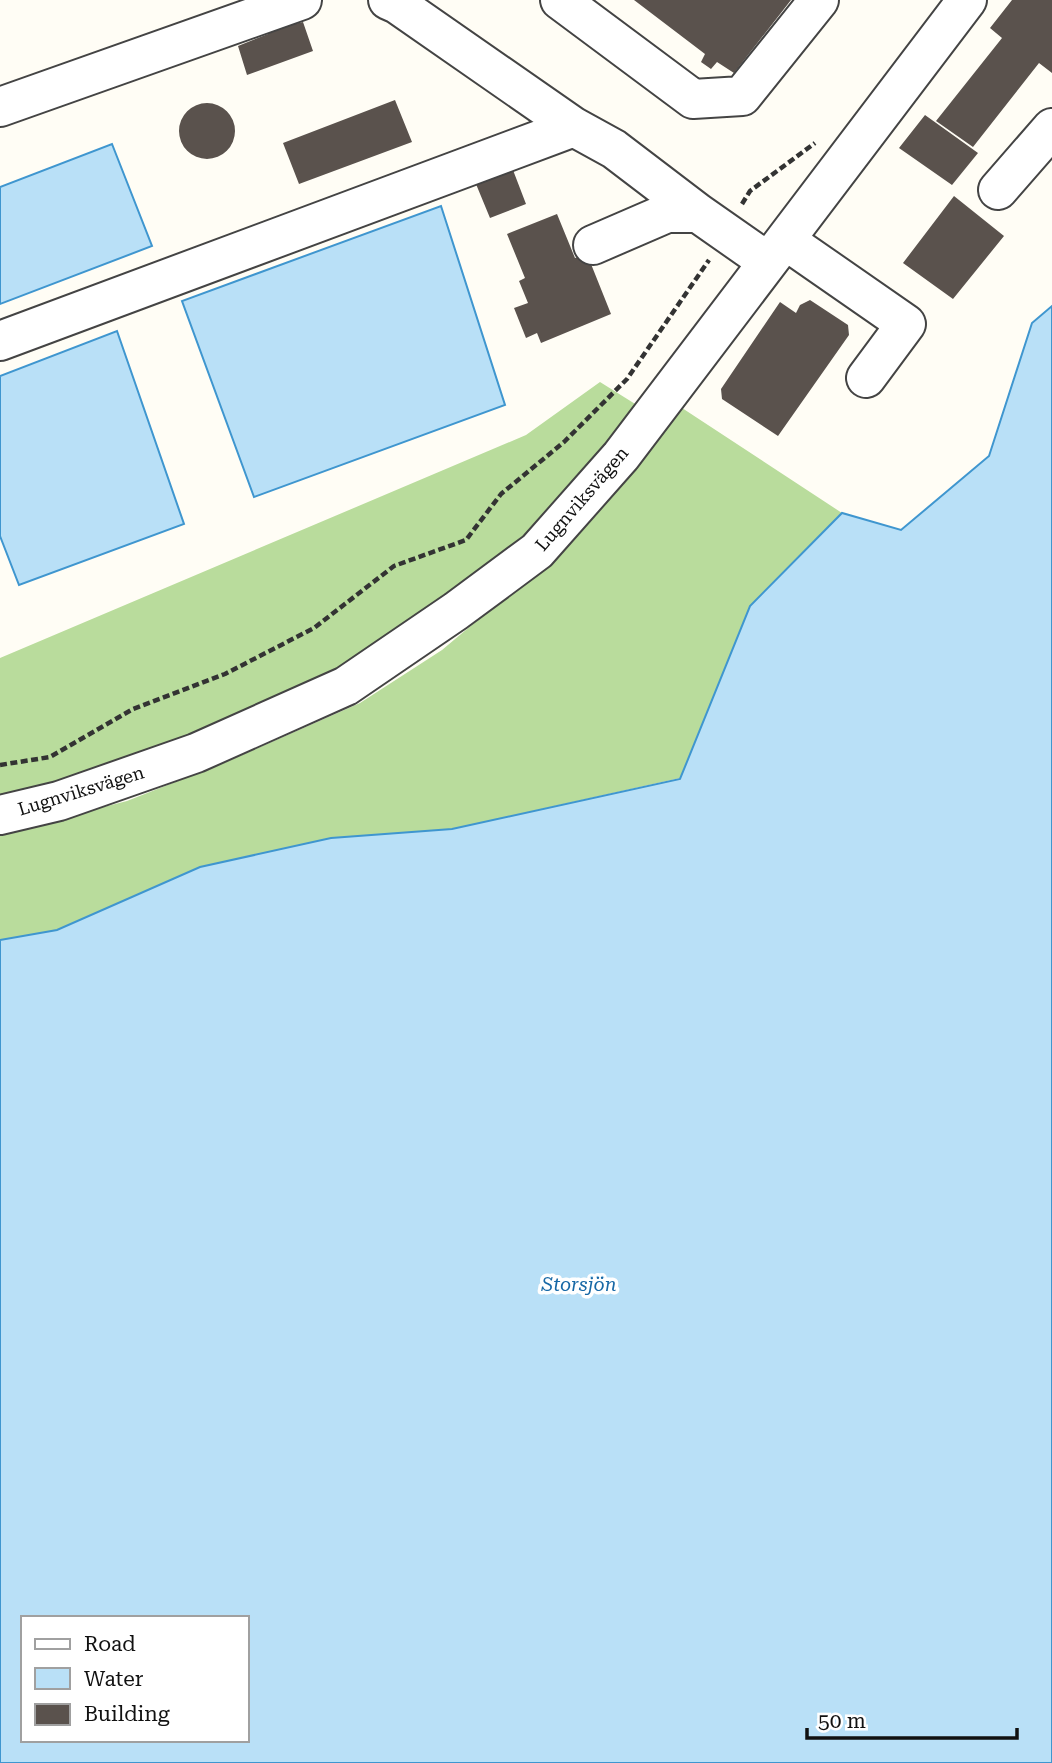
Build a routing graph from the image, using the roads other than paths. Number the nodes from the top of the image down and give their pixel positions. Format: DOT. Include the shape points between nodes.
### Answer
graph roads {
  1 [pos="302,0"];
  2 [pos="388,0"];
  3 [pos="560,0"];
  4 [pos="819,0"];
  5 [pos="967,0"];
  6 [pos="0,107"];
  7 [pos="574,127"];
  8 [pos="1052,128"];
  9 [pos="998,190"];
  10 [pos="712,223"];
  11 [pos="593,245"];
  12 [pos="776,251"];
  13 [pos="0,341"];
  14 [pos="866,378"];
  15 [pos="0,815"];
  1 -- 6 [label="street"];
  2 -- 7 [label="street"];
  3 -- 4 [label="street" via="693,99 742,96"];
  5 -- 12 [label="street, Lugnviksvägen"];
  7 -- 10 [label="street" via="614,149"];
  7 -- 13 [label="street"];
  8 -- 9 [label="street"];
  10 -- 11 [label="street" via="667,213"];
  10 -- 12 [label="street"];
  12 -- 14 [label="street" via="906,324"];
  12 -- 15 [label="street, Lugnviksvägen" via="621,456 537,551 456,611 345,686 196,753 59,801"];
}
